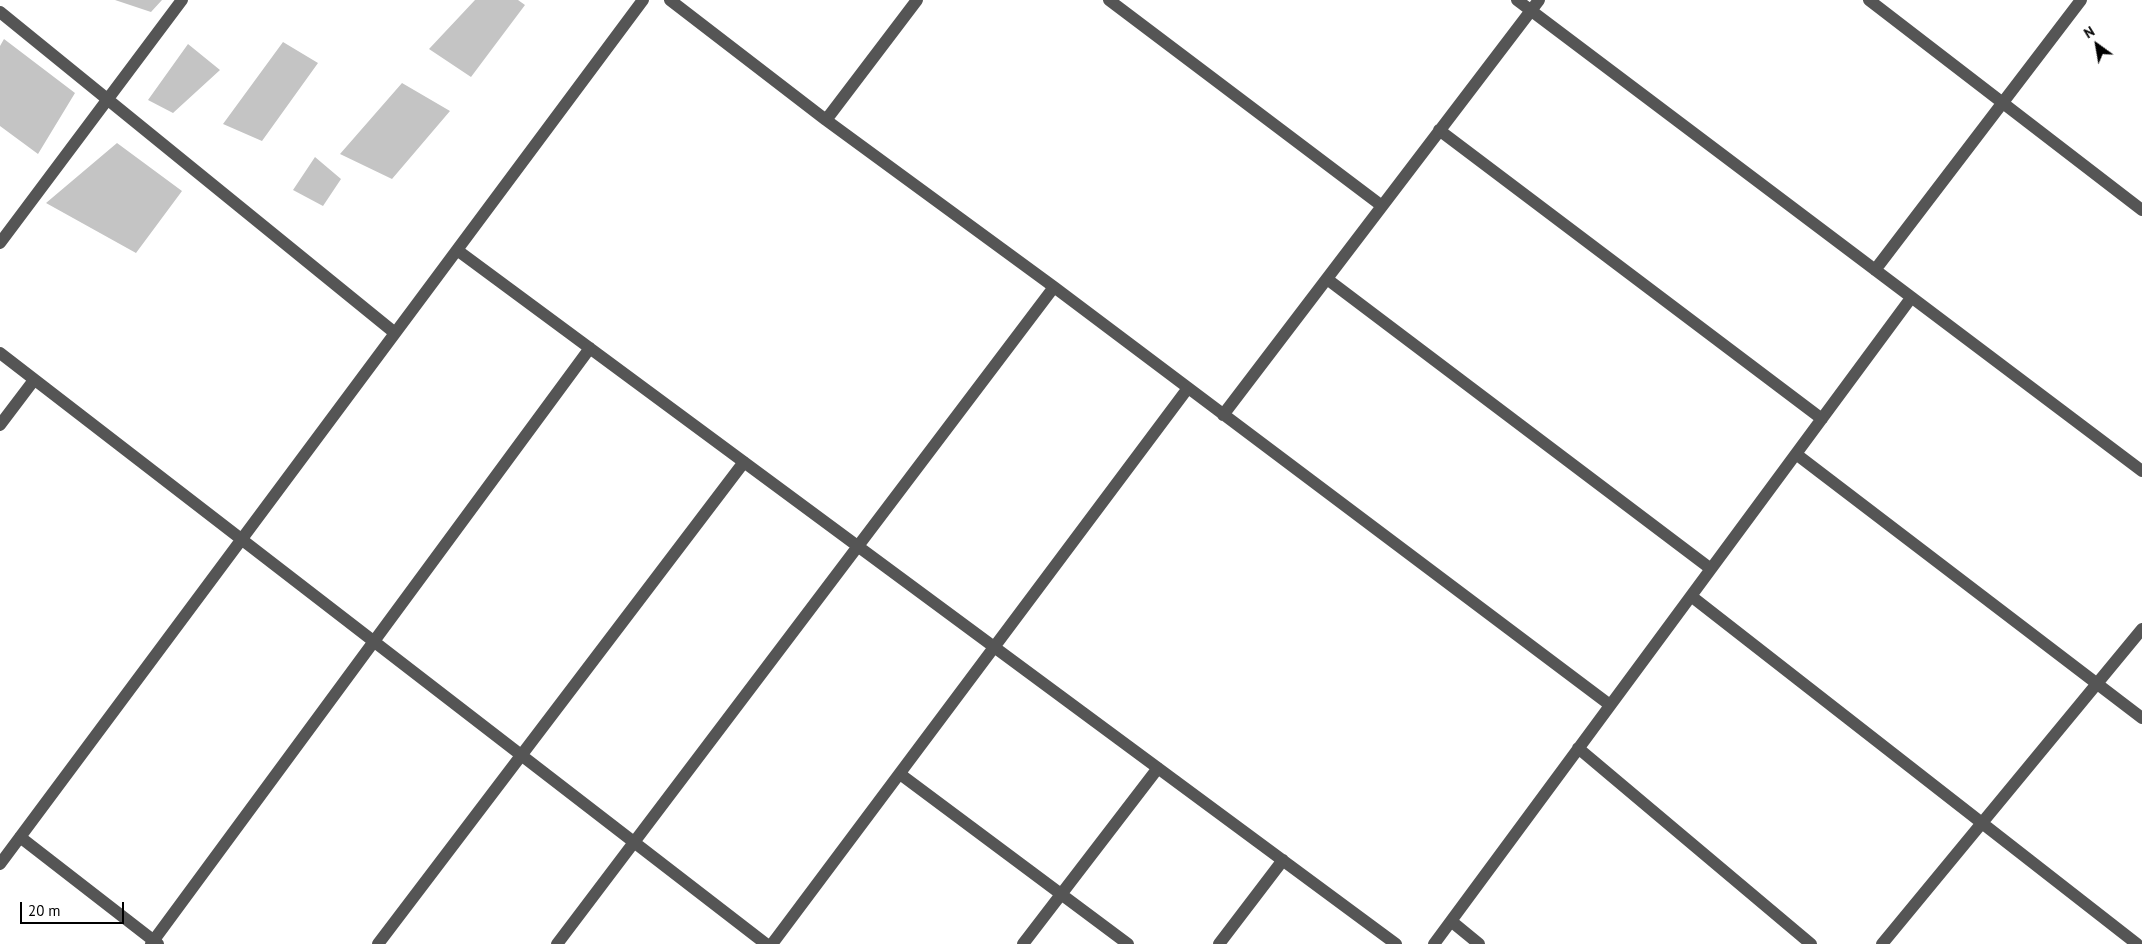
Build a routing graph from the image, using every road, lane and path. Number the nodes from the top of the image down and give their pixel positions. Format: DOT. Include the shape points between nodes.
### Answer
graph roads {
  1 [pos="182,0"];
  2 [pos="643,0"];
  3 [pos="670,0"];
  4 [pos="917,0"];
  5 [pos="1109,0"];
  6 [pos="1517,0"];
  7 [pos="1868,0"];
  8 [pos="2081,0"];
  9 [pos="1535,5"];
  10 [pos="0,12"];
  11 [pos="108,99"];
  12 [pos="2002,103"];
  13 [pos="826,120"];
  14 [pos="1439,130"];
  15 [pos="1382,206"];
  16 [pos="2142,210"];
  17 [pos="0,244"];
  18 [pos="457,250"];
  19 [pos="1875,270"];
  20 [pos="1327,278"];
  21 [pos="1054,287"];
  22 [pos="1911,298"];
  23 [pos="395,333"];
  24 [pos="590,348"];
  25 [pos="0,353"];
  26 [pos="34,380"];
  27 [pos="1188,388"];
  28 [pos="1223,415"];
  29 [pos="1822,419"];
  30 [pos="0,425"];
  31 [pos="1796,454"];
  32 [pos="744,462"];
  33 [pos="2142,472"];
  34 [pos="242,540"];
  35 [pos="858,546"];
  36 [pos="1711,569"];
  37 [pos="1691,596"];
  38 [pos="2142,629"];
  39 [pos="373,641"];
  40 [pos="995,647"];
  41 [pos="2097,684"];
  42 [pos="1610,705"];
  43 [pos="2142,718"];
  44 [pos="1578,748"];
  45 [pos="521,755"];
  46 [pos="1158,768"];
  47 [pos="900,774"];
  48 [pos="1982,823"];
  49 [pos="20,837"];
  50 [pos="634,842"];
  51 [pos="1283,860"];
  52 [pos="0,864"];
  53 [pos="1061,894"];
  54 [pos="1451,921"];
  55 [pos="2137,941"];
  56 [pos="154,943"];
  57 [pos="378,944"];
  58 [pos="557,944"];
  59 [pos="766,944"];
  60 [pos="772,944"];
  61 [pos="1023,944"];
  62 [pos="1128,944"];
  63 [pos="1219,944"];
  64 [pos="1396,944"];
  65 [pos="1434,944"];
  66 [pos="1479,944"];
  67 [pos="1811,944"];
  68 [pos="1882,944"];
  1 -- 11 [label="street"];
  2 -- 18 [label="street"];
  3 -- 13 [label="street"];
  4 -- 13 [label="street"];
  5 -- 15 [label="street"];
  6 -- 9 [label="street"];
  7 -- 12 [label="street"];
  8 -- 12 [label="street"];
  9 -- 14 [label="street"];
  9 -- 19 [label="street"];
  10 -- 11 [label="street"];
  11 -- 17 [label="street"];
  11 -- 23 [label="street"];
  12 -- 16 [label="street"];
  12 -- 19 [label="street"];
  13 -- 21 [label="street"];
  14 -- 15 [label="street"];
  14 -- 29 [label="street"];
  15 -- 20 [label="street"];
  18 -- 23 [label="street"];
  18 -- 24 [label="street"];
  19 -- 22 [label="street"];
  20 -- 28 [label="street"];
  20 -- 36 [label="street"];
  21 -- 27 [label="street"];
  21 -- 35 [label="street"];
  22 -- 29 [label="street"];
  22 -- 33 [label="street"];
  23 -- 34 [label="street"];
  24 -- 32 [label="street"];
  24 -- 39 [label="street"];
  25 -- 26 [label="street"];
  26 -- 30 [label="street"];
  26 -- 34 [label="street"];
  27 -- 28 [label="street"];
  27 -- 40 [label="street"];
  28 -- 42 [label="street"];
  29 -- 31 [label="street"];
  31 -- 36 [label="street"];
  31 -- 41 [label="street"];
  32 -- 35 [label="street"];
  32 -- 45 [label="street"];
  34 -- 39 [label="street"];
  34 -- 49 [label="street"];
  35 -- 40 [label="street"];
  35 -- 50 [label="street"];
  36 -- 37 [label="street"];
  37 -- 42 [label="street"];
  37 -- 48 [label="street"];
  38 -- 41 [label="street"];
  39 -- 45 [label="street"];
  39 -- 56 [label="street"];
  40 -- 46 [label="street"];
  40 -- 47 [label="street"];
  41 -- 43 [label="street"];
  41 -- 48 [label="street"];
  42 -- 44 [label="street"];
  44 -- 54 [label="street"];
  44 -- 67 [label="street"];
  45 -- 50 [label="street"];
  45 -- 57 [label="street"];
  46 -- 51 [label="street"];
  46 -- 53 [label="street"];
  47 -- 53 [label="street"];
  47 -- 60 [label="street"];
  48 -- 55 [label="street"];
  48 -- 68 [label="street"];
  49 -- 52 [label="street"];
  49 -- 56 [label="street"];
  50 -- 58 [label="street"];
  50 -- 59 [label="street"];
  51 -- 63 [label="street"];
  51 -- 64 [label="street"];
  53 -- 61 [label="street"];
  53 -- 62 [label="street"];
  54 -- 65 [label="street"];
  54 -- 66 [label="street"];
}
